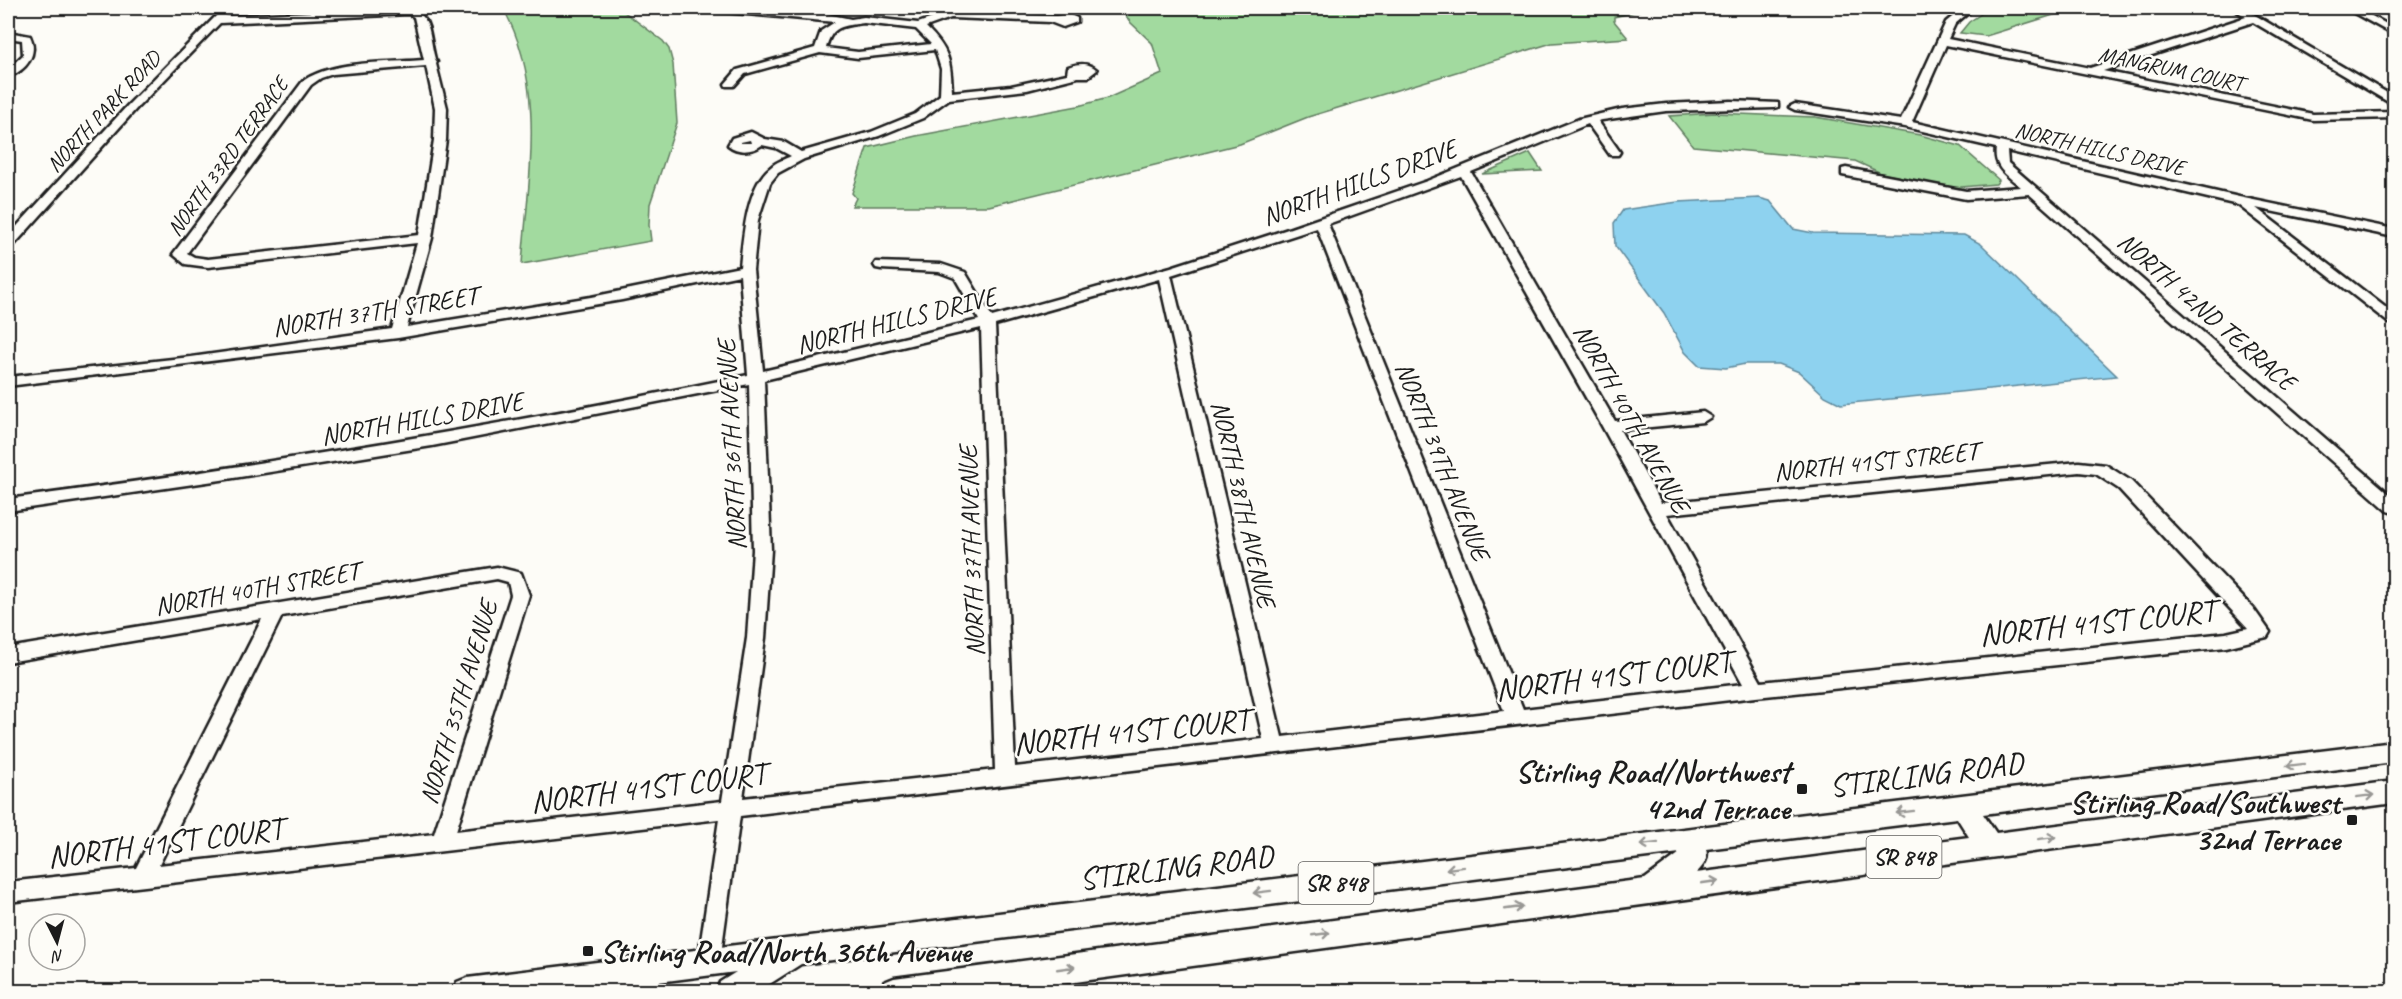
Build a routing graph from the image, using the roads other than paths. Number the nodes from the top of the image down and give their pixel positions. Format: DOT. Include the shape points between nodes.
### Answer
graph roads {
  1 [pos="229,8"];
  2 [pos="713,8"];
  3 [pos="1969,8"];
  4 [pos="2238,8"];
  5 [pos="2350,8"];
  6 [pos="2368,8"];
  7 [pos="2254,18"];
  8 [pos="1056,19"];
  9 [pos="215,20"];
  10 [pos="848,21"];
  11 [pos="2394,22"];
  12 [pos="919,26"];
  13 [pos="2394,32"];
  14 [pos="8,35"];
  15 [pos="1941,41"];
  16 [pos="939,46"];
  17 [pos="820,50"];
  18 [pos="432,62"];
  19 [pos="2091,71"];
  20 [pos="8,74"];
  21 [pos="1074,75"];
  22 [pos="730,84"];
  23 [pos="946,96"];
  24 [pos="2394,101"];
  25 [pos="2394,115"];
  26 [pos="1591,120"];
  27 [pos="1905,124"];
  28 [pos="759,141"];
  29 [pos="2002,147"];
  30 [pos="1614,153"];
  31 [pos="800,156"];
  32 [pos="1464,171"];
  33 [pos="1846,172"];
  34 [pos="2032,190"];
  35 [pos="2239,201"];
  36 [pos="1321,222"];
  37 [pos="2394,233"];
  38 [pos="425,238"];
  39 [pos="8,243"];
  40 [pos="881,265"];
  41 [pos="746,270"];
  42 [pos="1164,273"];
  43 [pos="2394,320"];
  44 [pos="988,323"];
  45 [pos="398,334"];
  46 [pos="756,378"];
  47 [pos="8,382"];
  48 [pos="1703,417"];
  49 [pos="1610,426"];
  50 [pos="8,506"];
  51 [pos="2394,507"];
  52 [pos="1657,509"];
  53 [pos="515,577"];
  54 [pos="275,612"];
  55 [pos="2261,632"];
  56 [pos="8,655"];
  57 [pos="1756,690"];
  58 [pos="1517,719"];
  59 [pos="1275,747"];
  60 [pos="2394,752"];
  61 [pos="1005,777"];
  62 [pos="2394,792"];
  63 [pos="1963,805"];
  64 [pos="732,809"];
  65 [pos="1690,839"];
  66 [pos="442,842"];
  67 [pos="1989,846"];
  68 [pos="143,876"];
  69 [pos="1652,890"];
  70 [pos="8,892"];
  71 [pos="796,950"];
  72 [pos="709,961"];
  73 [pos="467,992"];
  74 [pos="730,992"];
  75 [pos="894,992"];
  1 -- 9 [label="street, NORTH PARK ROAD"];
  2 -- 10 [label="street"];
  3 -- 15 [label="street" via="1951,22"];
  4 -- 7 [label="street"];
  5 -- 13 [label="street"];
  6 -- 11 [label="street"];
  7 -- 19 [label="street"];
  7 -- 24 [label="street"];
  8 -- 12 [label="street" via="950,15"];
  9 -- 18 [label="street" via="411,11 419,16"];
  9 -- 39 [label="street, NORTH PARK ROAD"];
  10 -- 12 [label="street"];
  10 -- 17 [label="street" via="825,33"];
  12 -- 16 [label="street"];
  14 -- 20 [label="street" via="26,38 29,47 28,56"];
  15 -- 19 [label="street, MANGRUM COURT"];
  15 -- 27 [label="street"];
  16 -- 17 [label="street" via="858,55"];
  16 -- 23 [label="street" via="946,69"];
  17 -- 22 [label="street" via="741,72"];
  18 -- 38 [label="street" via="441,108 440,140"];
  18 -- 38 [label="street, NORTH 33RD TERRACE" via="332,71 307,83 180,254 190,261 208,263"];
  19 -- 25 [label="street, MANGRUM COURT" via="2313,117"];
  21 -- 23 [label="street" via="988,93"];
  23 -- 31 [label="street, NORTH 36TH AVENUE" via="919,116 875,134"];
  26 -- 27 [label="street, NORTH HILLS DRIVE" via="1631,111 1774,105 1786,110 1795,107"];
  26 -- 30 [label="street"];
  26 -- 32 [label="street, NORTH HILLS DRIVE"];
  27 -- 29 [label="street, NORTH HILLS DRIVE"];
  28 -- 31 [label="street" via="780,145"];
  29 -- 34 [label="street, NORTH 42ND TERRACE" via="2000,160"];
  29 -- 35 [label="street, NORTH HILLS DRIVE"];
  31 -- 41 [label="street, NORTH 36TH AVENUE" via="774,170 764,183 752,220"];
  32 -- 36 [label="street, NORTH HILLS DRIVE"];
  32 -- 49 [label="street, NORTH 40TH AVENUE"];
  33 -- 34 [label="street" via="1966,195"];
  34 -- 51 [label="street, NORTH 42ND TERRACE"];
  35 -- 37 [label="street, NORTH HILLS DRIVE"];
  35 -- 43 [label="street"];
  36 -- 42 [label="street, NORTH HILLS DRIVE"];
  36 -- 58 [label="street, NORTH 39TH AVENUE"];
  38 -- 45 [label="street"];
  40 -- 44 [label="street" via="941,268 960,275"];
  41 -- 45 [label="street, NORTH 37TH STREET" via="660,290"];
  41 -- 46 [label="street, NORTH 36TH AVENUE"];
  42 -- 44 [label="street, NORTH HILLS DRIVE"];
  42 -- 59 [label="street, NORTH 38TH AVENUE"];
  44 -- 46 [label="street, NORTH HILLS DRIVE"];
  44 -- 61 [label="street, NORTH 37TH AVENUE"];
  45 -- 47 [label="street, NORTH 37TH STREET" via="166,366"];
  46 -- 50 [label="street, NORTH HILLS DRIVE" via="450,439"];
  46 -- 64 [label="street, NORTH 36TH AVENUE" via="762,550 756,638"];
  48 -- 49 [label="street"];
  49 -- 52 [label="street, NORTH 40TH AVENUE"];
  52 -- 55 [label="street, NORTH 41ST STREET" via="2079,467 2100,469 2125,485 2247,612"];
  52 -- 57 [label="street, NORTH 40TH AVENUE"];
  53 -- 54 [label="street, NORTH 40TH STREET" via="497,573"];
  53 -- 66 [label="street, NORTH 35TH AVENUE" via="520,595"];
  54 -- 56 [label="street, NORTH 40TH STREET"];
  54 -- 68 [label="street"];
  55 -- 57 [label="street, NORTH 41ST COURT" via="2226,640"];
  57 -- 58 [label="street, NORTH 41ST COURT"];
  58 -- 59 [label="street, NORTH 41ST COURT"];
  59 -- 61 [label="street, NORTH 41ST COURT"];
  60 -- 63 [label="main road, STIRLING ROAD / SR 848, one-way"];
  61 -- 64 [label="street, NORTH 41ST COURT"];
  67 -- 62 [label="main road, SR 848, one-way"];
  63 -- 65 [label="main road, STIRLING ROAD / SR 848, one-way"];
  63 -- 67 [label="main road"];
  64 -- 66 [label="street, NORTH 41ST COURT"];
  64 -- 72 [label="street, NORTH 36TH AVENUE"];
  65 -- 69 [label="main road" via="1692,860"];
  65 -- 71 [label="main road, STIRLING ROAD / SR 848, one-way"];
  66 -- 68 [label="street, NORTH 41ST COURT"];
  69 -- 67 [label="main road, SR 848, one-way"];
  68 -- 70 [label="street, NORTH 41ST COURT"];
  75 -- 69 [label="main road, SR 848, one-way"];
  71 -- 72 [label="main road, STIRLING ROAD / SR 848"];
  71 -- 74 [label="main road"];
  72 -- 73 [label="main road, STIRLING ROAD / SR 848"];
}
